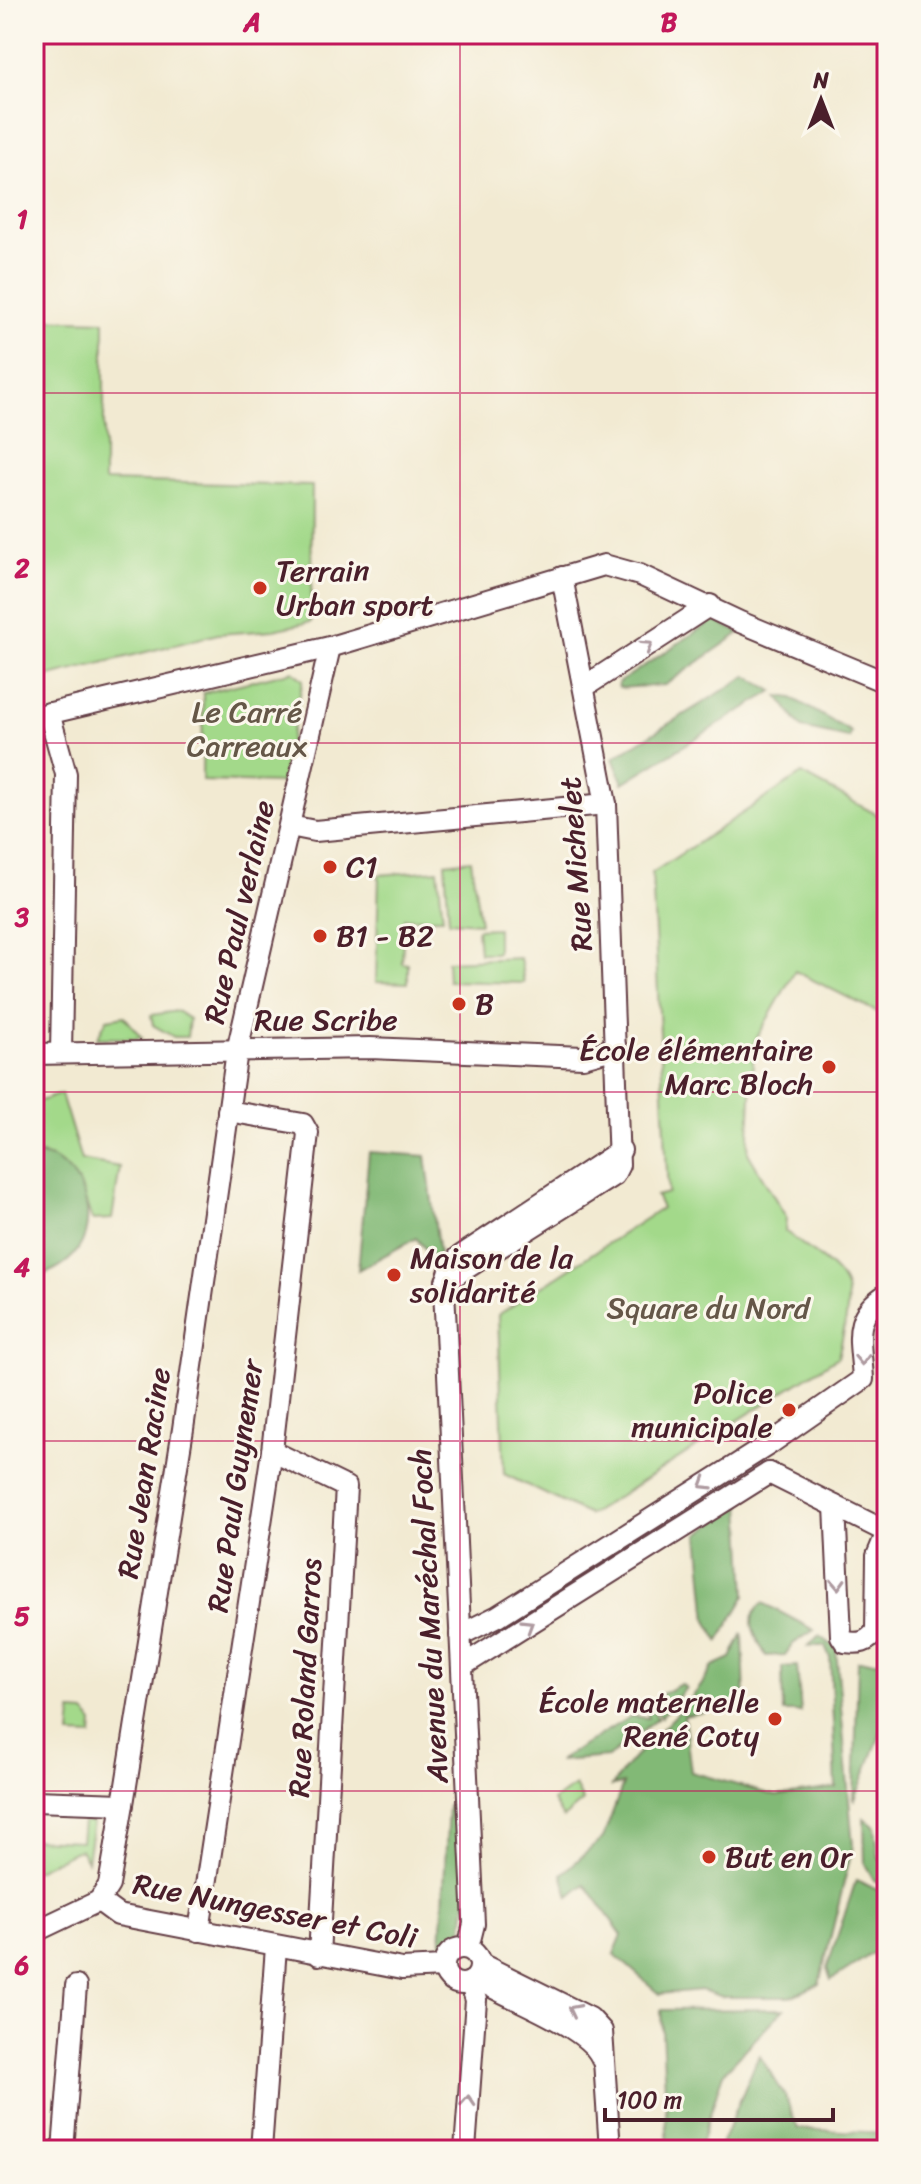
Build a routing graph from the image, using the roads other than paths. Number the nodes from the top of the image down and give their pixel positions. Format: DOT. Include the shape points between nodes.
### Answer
graph roads {
  1 [pos="562,577"];
  2 [pos="710,605"];
  3 [pos="330,647"];
  4 [pos="887,674"];
  5 [pos="887,683"];
  6 [pos="584,687"];
  7 [pos="42,715"];
  8 [pos="606,804"];
  9 [pos="290,826"];
  10 [pos="616,1048"];
  11 [pos="237,1051"];
  12 [pos="61,1053"];
  13 [pos="34,1054"];
  14 [pos="228,1111"];
  15 [pos="446,1281"];
  16 [pos="887,1294"];
  17 [pos="771,1443"];
  18 [pos="272,1451"];
  19 [pos="769,1473"];
  20 [pos="835,1506"];
  21 [pos="887,1532"];
  22 [pos="460,1635"];
  23 [pos="462,1666"];
  24 [pos="34,1801"];
  25 [pos="123,1804"];
  26 [pos="99,1901"];
  27 [pos="199,1931"];
  28 [pos="34,1932"];
  29 [pos="276,1947"];
  30 [pos="319,1955"];
  31 [pos="443,1967"];
  32 [pos="474,1968"];
  33 [pos="76,1986"];
  34 [pos="63,2150"];
  35 [pos="261,2150"];
  36 [pos="465,2150"];
  37 [pos="610,2150"];
  1 -- 2 [label="street" via="610,566"];
  1 -- 3 [label="street"];
  1 -- 6 [label="street, Rue Michelet"];
  2 -- 4 [label="street" via="744,613"];
  2 -- 5 [label="street"];
  6 -- 2 [label="street, one-way"];
  3 -- 7 [label="street"];
  3 -- 9 [label="street, Rue Paul verlaine"];
  6 -- 8 [label="street, Rue Michelet"];
  7 -- 12 [label="street" via="66,774"];
  8 -- 9 [label="street" via="315,831"];
  8 -- 10 [label="street, Rue Michelet"];
  9 -- 11 [label="street, Rue Paul verlaine"];
  10 -- 11 [label="street, Rue Scribe" via="583,1057 370,1048"];
  10 -- 15 [label="street, Rue Michelet" via="621,1150 614,1175"];
  11 -- 12 [label="street, Rue Scribe"];
  11 -- 14 [label="street, Rue Jean Racine"];
  12 -- 13 [label="street, Rue Scribe"];
  14 -- 18 [label="street, Rue Paul Guynemer" via="303,1124 308,1133"];
  14 -- 25 [label="street, Rue Jean Racine"];
  15 -- 22 [label="street, Avenue du Maréchal Foch"];
  16 -- 17 [label="street, one-way" via="863,1315 863,1379"];
  17 -- 19 [label="street"];
  17 -- 22 [label="street, one-way"];
  18 -- 27 [label="street, Rue Paul Guynemer"];
  18 -- 30 [label="street, Rue Roland Garros" via="346,1487"];
  19 -- 20 [label="street"];
  23 -- 19 [label="street, one-way"];
  20 -- 21 [label="street"];
  20 -- 21 [label="street, one-way" via="845,1642 859,1644 876,1631 877,1556"];
  22 -- 23 [label="street, Avenue du Maréchal Foch"];
  23 -- 32 [label="street, Avenue du Maréchal Foch"];
  24 -- 25 [label="street"];
  25 -- 26 [label="street, Rue Jean Racine" via="109,1885"];
  26 -- 27 [label="street, Rue Nungesser et Coli" via="118,1915"];
  26 -- 28 [label="street"];
  27 -- 29 [label="street, Rue Nungesser et Coli"];
  29 -- 30 [label="street, Rue Nungesser et Coli"];
  29 -- 35 [label="street"];
  30 -- 31 [label="street, Rue Nungesser et Coli" via="402,1969"];
  31 -- 32 [label="street" via="456,1984"];
  31 -- 32 [label="street" via="453,1949"];
  36 -- 32 [label="street, Avenue du Maréchal Foch, one-way"];
  32 -- 37 [label="street" via="591,2041 606,2074"];
  33 -- 34 [label="street"];
}
